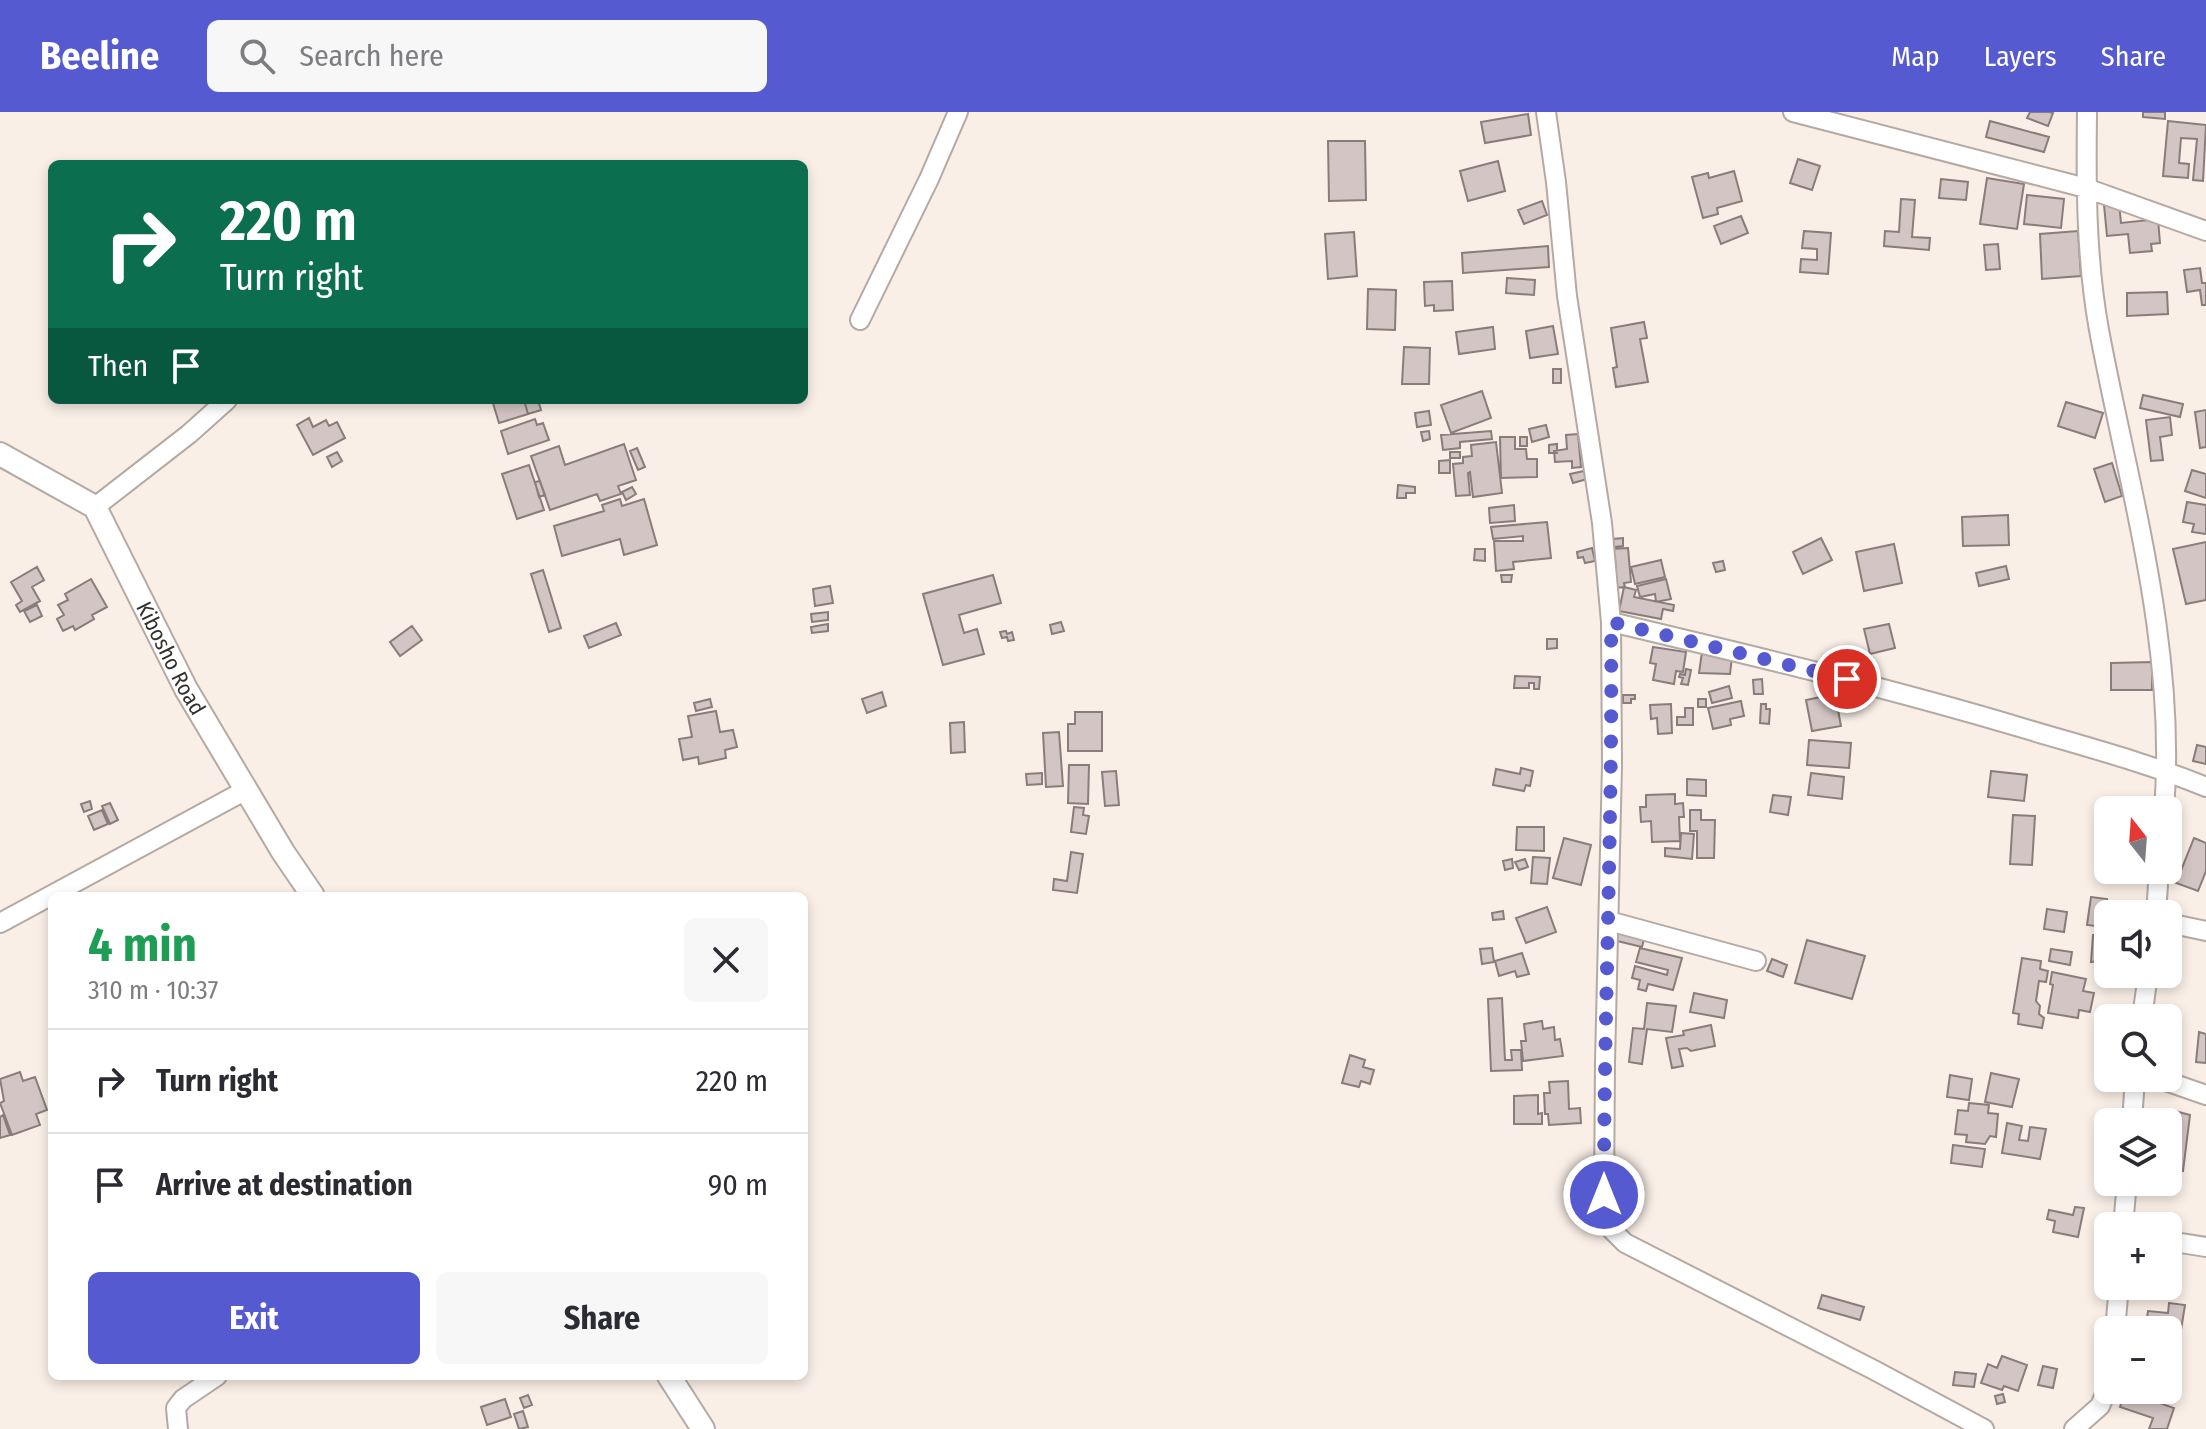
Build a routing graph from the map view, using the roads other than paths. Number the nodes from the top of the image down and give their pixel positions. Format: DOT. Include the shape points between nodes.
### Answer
graph roads {
  1 [pos="958,112"];
  2 [pos="1546,112"];
  3 [pos="1793,112"];
  4 [pos="2087,112"];
  5 [pos="2086,188"];
  6 [pos="2206,231"];
  7 [pos="860,320"];
  8 [pos="223,404"];
  9 [pos="0,454"];
  10 [pos="95,507"];
  11 [pos="1611,622"];
  12 [pos="2167,771"];
  13 [pos="2206,787"];
  14 [pos="246,790"];
  15 [pos="2165,796"];
  16 [pos="57,892"];
  17 [pos="310,892"];
  18 [pos="48,897"];
  19 [pos="1609,921"];
  20 [pos="0,923"];
  21 [pos="2182,926"];
  22 [pos="2206,931"];
  23 [pos="1756,961"];
  24 [pos="2182,1087"];
  25 [pos="2206,1095"];
  26 [pos="2182,1243"];
  27 [pos="2206,1247"];
  28 [pos="211,1380"];
  29 [pos="672,1380"];
  30 [pos="2101,1404"];
  31 [pos="178,1429"];
  32 [pos="703,1429"];
  33 [pos="1984,1429"];
  34 [pos="2074,1429"];
  1 -- 7 [label="street"];
  2 -- 11 [label="street"];
  3 -- 5 [label="street"];
  4 -- 5 [label="street"];
  5 -- 6 [label="street"];
  5 -- 12 [label="street" via="2099,328 2157,624"];
  8 -- 10 [label="street"];
  9 -- 10 [label="main road"];
  10 -- 14 [label="main road, Kibosho Road" via="186,689"];
  11 -- 12 [label="street" via="1847,679"];
  11 -- 19 [label="street"];
  12 -- 13 [label="street"];
  12 -- 15 [label="street"];
  14 -- 16 [label="street"];
  14 -- 17 [label="main road, Kibosho Road"];
  18 -- 20 [label="street"];
  19 -- 23 [label="street"];
  19 -- 33 [label="street" via="1604,1195 1612,1230 1625,1243"];
  21 -- 22 [label="street"];
  24 -- 25 [label="street"];
  26 -- 27 [label="street"];
  28 -- 31 [label="street" via="176,1408"];
  29 -- 32 [label="main road"];
  30 -- 34 [label="street"];
}
